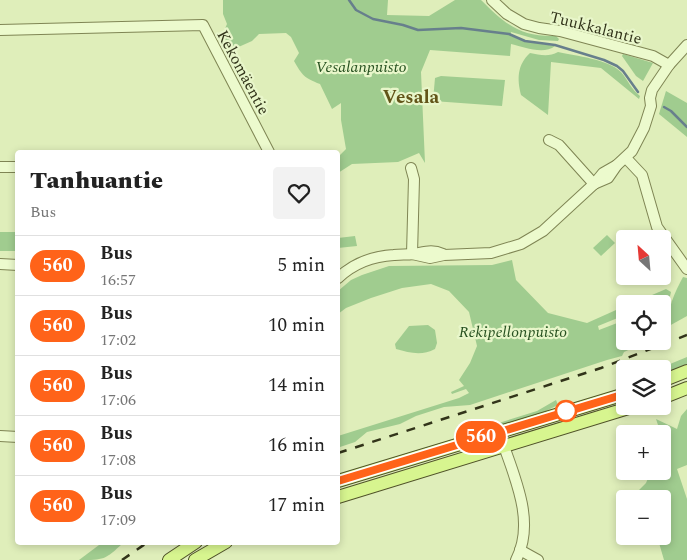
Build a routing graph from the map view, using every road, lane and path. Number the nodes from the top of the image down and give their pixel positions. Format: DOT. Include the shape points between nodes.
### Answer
graph roads {
  1 [pos="492,0"];
  2 [pos="0,30"];
  3 [pos="687,45"];
  4 [pos="669,65"];
  5 [pos="550,140"];
  6 [pos="268,150"];
  7 [pos="626,158"];
  8 [pos="0,167"];
  9 [pos="15,167"];
  10 [pos="411,168"];
  11 [pos="594,184"];
  12 [pos="412,254"];
  13 [pos="0,264"];
  14 [pos="15,265"];
  15 [pos="687,269"];
  16 [pos="340,276"];
  17 [pos="687,371"];
  18 [pos="671,377"];
  19 [pos="687,388"];
  20 [pos="671,394"];
  21 [pos="616,397"];
  22 [pos="616,412"];
  23 [pos="500,432"];
  24 [pos="0,436"];
  25 [pos="15,437"];
  26 [pos="504,446"];
  27 [pos="340,480"];
  28 [pos="340,496"];
  29 [pos="192,545"];
  30 [pos="221,545"];
  31 [pos="518,555"];
  32 [pos="176,558"];
  33 [pos="196,560"];
  34 [pos="538,560"];
  1 -- 4 [label="street, Tuukkalantie" via="524,24 653,56"];
  2 -- 6 [label="street, Kekomäentie" via="203,25"];
  3 -- 4 [label="street"];
  4 -- 7 [label="street" via="658,84 656,100 639,138"];
  5 -- 11 [label="street" via="559,145"];
  7 -- 11 [label="street" via="603,173"];
  7 -- 15 [label="street" via="642,175 657,227"];
  8 -- 9 [label="street"];
  10 -- 12 [label="street" via="414,179"];
  11 -- 12 [label="street" via="542,231 521,244 491,253 444,255 427,251"];
  12 -- 16 [label="street" via="379,257 353,266"];
  13 -- 14 [label="street"];
  17 -- 18 [label="main road"];
  19 -- 20 [label="main road"];
  21 -- 23 [label="main road"];
  22 -- 26 [label="main road"];
  23 -- 26 [label="street"];
  23 -- 27 [label="main road"];
  24 -- 25 [label="street"];
  26 -- 28 [label="main road"];
  26 -- 31 [label="street" via="522,507 524,532"];
  29 -- 32 [label="main road"];
  30 -- 33 [label="main road"];
  31 -- 34 [label="street" via="532,555"];
}
